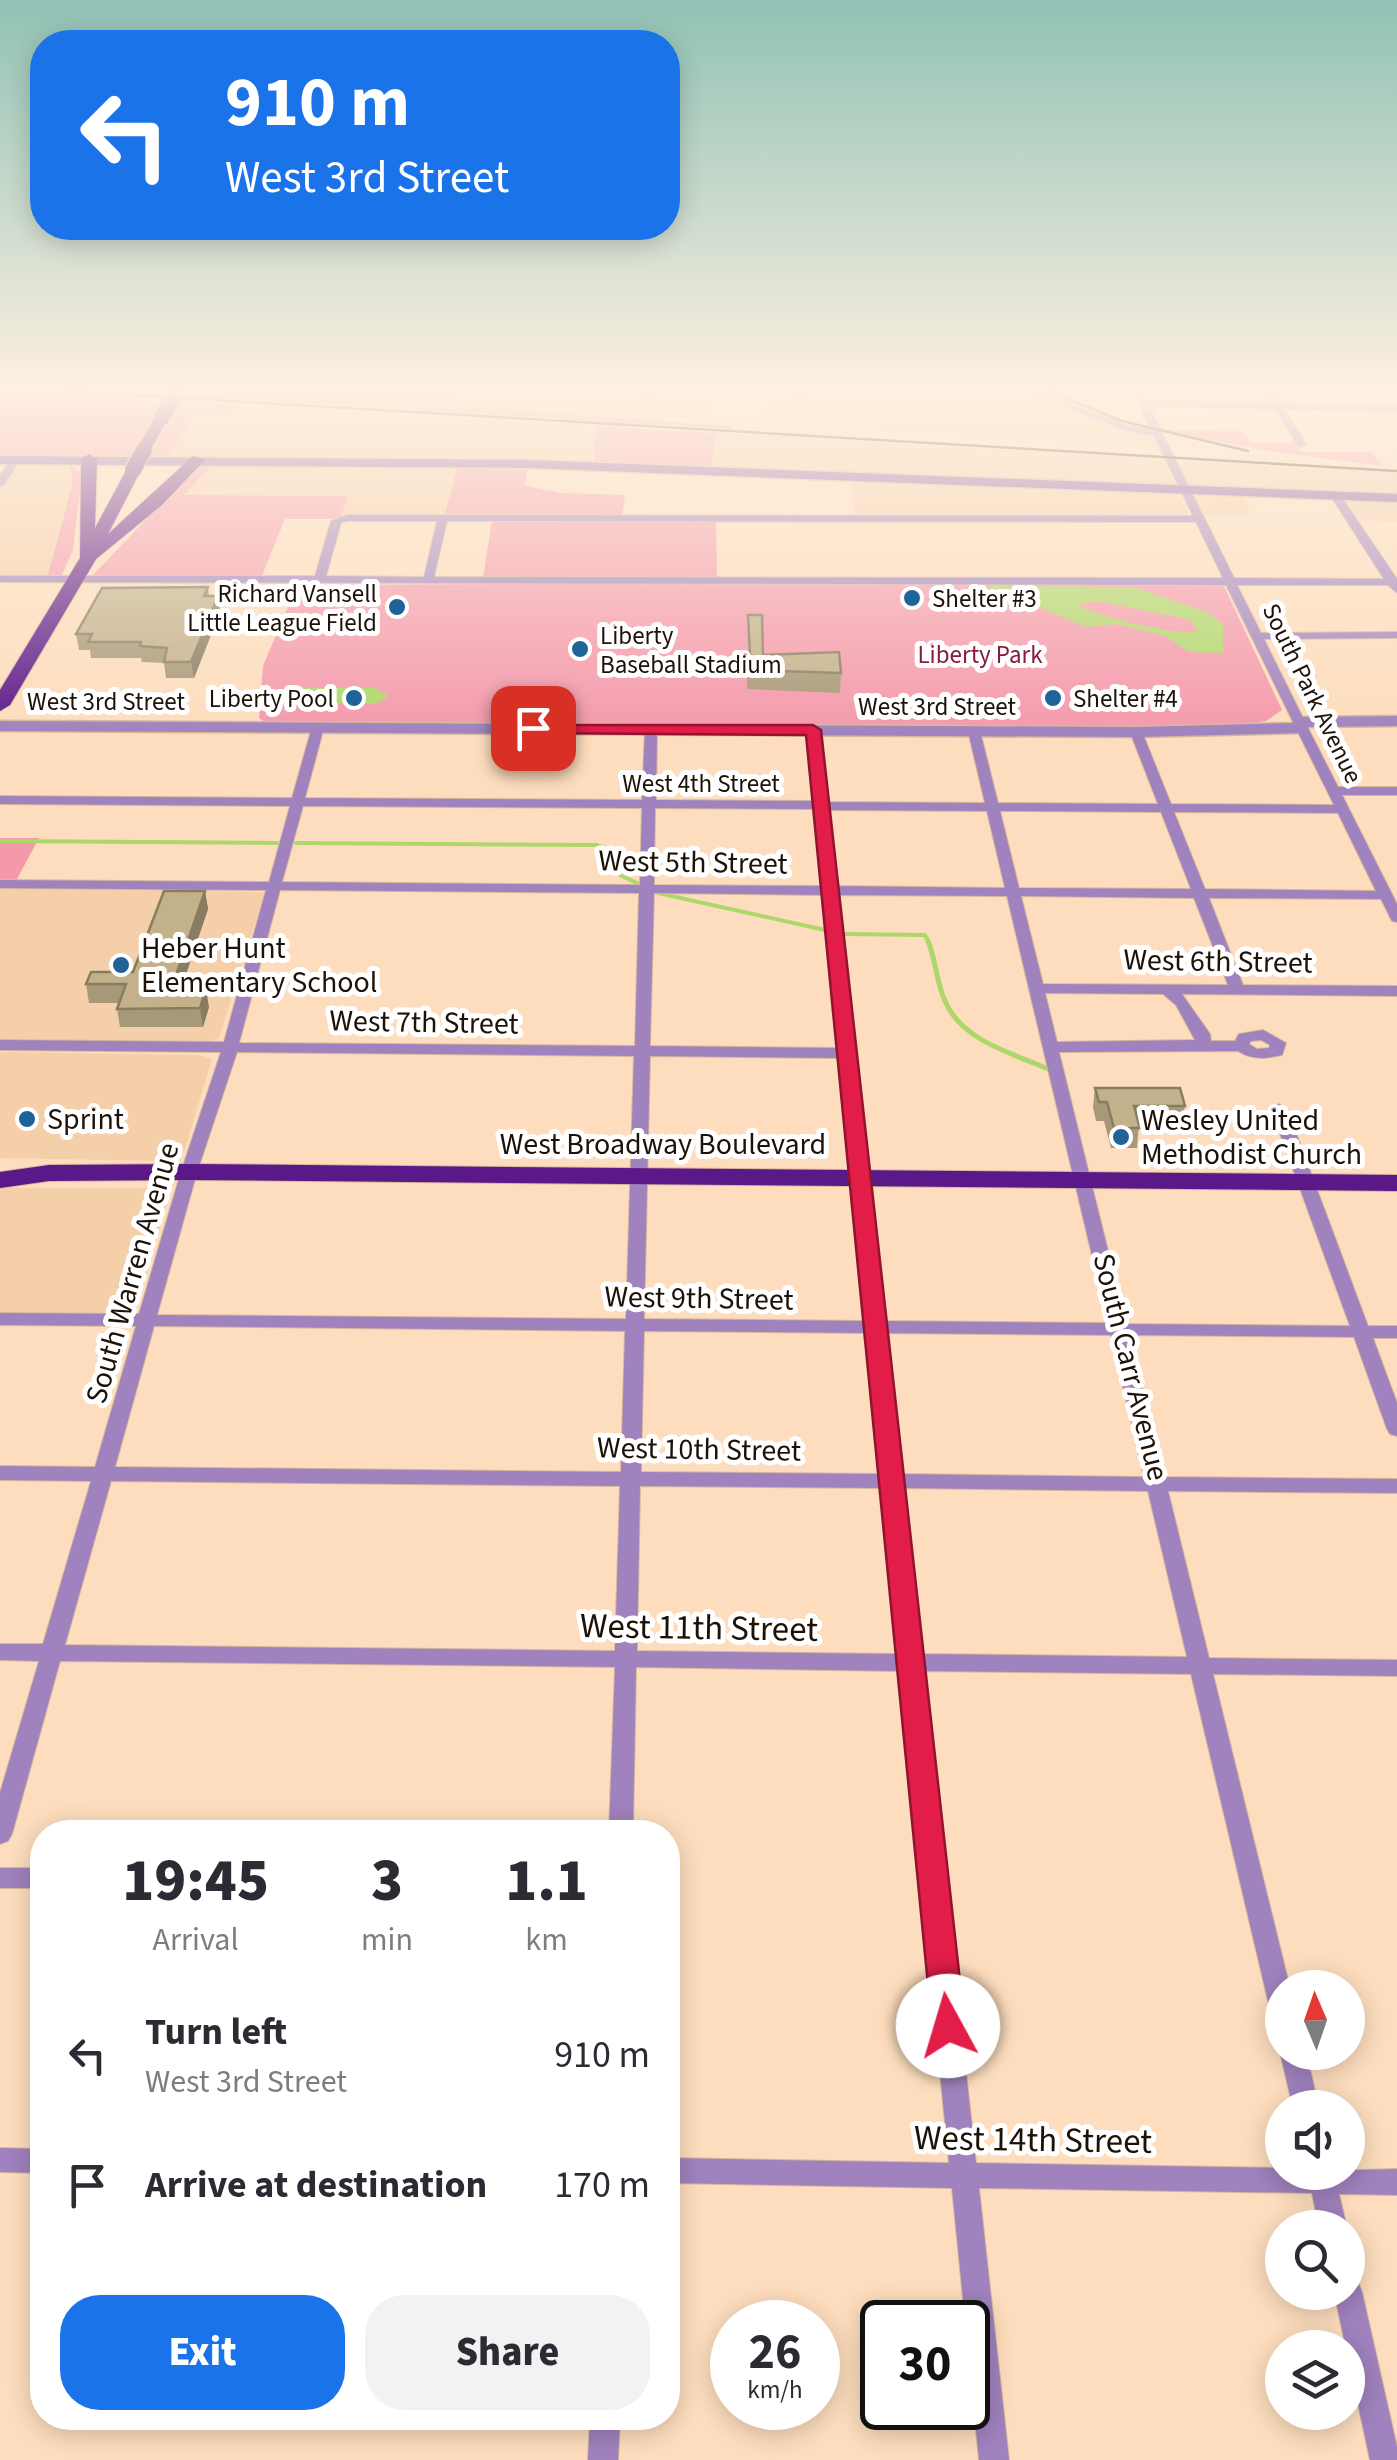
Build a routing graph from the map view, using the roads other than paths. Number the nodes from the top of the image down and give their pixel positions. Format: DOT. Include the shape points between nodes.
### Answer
graph roads {
  1 [pos="88,506"];
  2 [pos="115,506"];
  3 [pos="152,506"];
  4 [pos="1192,506"];
  5 [pos="1342,506"];
  6 [pos="443,518"];
  7 [pos="1199,519"];
  8 [pos="86,562"];
  9 [pos="0,580"];
  10 [pos="78,580"];
  11 [pos="318,581"];
  12 [pos="428,581"];
  13 [pos="1230,582"];
  14 [pos="1395,585"];
  15 [pos="1256,636"];
  16 [pos="1397,636"];
  17 [pos="0,706"];
  18 [pos="0,713"];
  19 [pos="1397,722"];
  20 [pos="1301,725"];
  21 [pos="0,726"];
  22 [pos="212,727"];
  23 [pos="318,727"];
  24 [pos="651,729"];
  25 [pos="813,730"];
  26 [pos="974,731"];
  27 [pos="1136,732"];
  28 [pos="1334,791"];
  29 [pos="1397,792"];
  30 [pos="0,800"];
  31 [pos="298,802"];
  32 [pos="650,805"];
  33 [pos="822,806"];
  34 [pos="994,807"];
  35 [pos="1166,808"];
  36 [pos="1343,809"];
  37 [pos="0,884"];
  38 [pos="275,886"];
  39 [pos="648,889"];
  40 [pos="831,890"];
  41 [pos="1016,892"];
  42 [pos="1201,894"];
  43 [pos="1386,895"];
  44 [pos="1397,918"];
  45 [pos="1039,988"];
  46 [pos="1165,988"];
  47 [pos="1200,988"];
  48 [pos="1237,988"];
  49 [pos="1397,992"];
  50 [pos="1186,1004"];
  51 [pos="1196,1028"];
  52 [pos="0,1045"];
  53 [pos="1241,1046"];
  54 [pos="1053,1047"];
  55 [pos="230,1048"];
  56 [pos="1166,1048"];
  57 [pos="1191,1048"];
  58 [pos="643,1052"];
  59 [pos="848,1053"];
  60 [pos="1279,1109"];
  61 [pos="0,1163"];
  62 [pos="49,1172"];
  63 [pos="188,1172"];
  64 [pos="640,1176"];
  65 [pos="861,1178"];
  66 [pos="0,1180"];
  67 [pos="1085,1180"];
  68 [pos="1304,1182"];
  69 [pos="1397,1182"];
  70 [pos="0,1319"];
  71 [pos="146,1320"];
  72 [pos="635,1324"];
  73 [pos="876,1327"];
  74 [pos="1121,1329"];
  75 [pos="1360,1331"];
  76 [pos="1397,1332"];
  77 [pos="1397,1429"];
  78 [pos="0,1473"];
  79 [pos="102,1474"];
  80 [pos="631,1479"];
  81 [pos="892,1481"];
  82 [pos="1159,1484"];
  83 [pos="1397,1486"];
  84 [pos="0,1652"];
  85 [pos="54,1652"];
  86 [pos="626,1660"];
  87 [pos="910,1662"];
  88 [pos="1202,1664"];
  89 [pos="1397,1668"];
  90 [pos="621,1820"];
  91 [pos="0,1834"];
  92 [pos="0,1878"];
  93 [pos="30,1878"];
  94 [pos="1274,1970"];
  95 [pos="0,2160"];
  96 [pos="30,2161"];
  97 [pos="680,2171"];
  98 [pos="964,2176"];
  99 [pos="1265,2177"];
  100 [pos="1365,2180"];
  101 [pos="1397,2182"];
  102 [pos="1352,2310"];
  103 [pos="604,2430"];
  104 [pos="604,2460"];
  105 [pos="994,2460"];
  106 [pos="1386,2460"];
  1 -- 8 [label="highway"];
  2 -- 8 [label="highway, bridge"];
  3 -- 8 [label="highway"];
  4 -- 7 [label="street, South Park Avenue"];
  5 -- 14 [label="street"];
  6 -- 7 [label="street"];
  6 -- 11 [label="street" via="337,520"];
  6 -- 12 [label="street"];
  7 -- 13 [label="street, South Park Avenue"];
  8 -- 10 [label="highway"];
  9 -- 10 [label="street"];
  10 -- 11 [label="street"];
  10 -- 17 [label="highway"];
  11 -- 12 [label="street"];
  12 -- 13 [label="street"];
  13 -- 14 [label="street"];
  13 -- 15 [label="street, South Park Avenue"];
  15 -- 16 [label="street"];
  15 -- 20 [label="street, South Park Avenue"];
  18 -- 22 [label="street, West 3rd Street" via="159,714"];
  19 -- 20 [label="street, West 3rd Street"];
  20 -- 27 [label="street, West 3rd Street"];
  20 -- 28 [label="street, South Park Avenue"];
  21 -- 22 [label="street, West 3rd Street"];
  22 -- 23 [label="street, West 3rd Street"];
  23 -- 24 [label="street, West 3rd Street"];
  23 -- 31 [label="street, South Warren Avenue"];
  24 -- 25 [label="street, West 3rd Street"];
  24 -- 32 [label="street"];
  25 -- 26 [label="street, West 3rd Street"];
  25 -- 33 [label="street"];
  26 -- 27 [label="street, West 3rd Street"];
  26 -- 34 [label="street, South Carr Avenue"];
  27 -- 35 [label="street"];
  28 -- 29 [label="street"];
  28 -- 36 [label="street, South Park Avenue"];
  30 -- 31 [label="street, West 4th Street"];
  31 -- 32 [label="street, West 4th Street"];
  31 -- 38 [label="street, South Warren Avenue"];
  32 -- 33 [label="street, West 4th Street"];
  32 -- 39 [label="street"];
  33 -- 34 [label="street, West 4th Street"];
  33 -- 40 [label="street"];
  34 -- 35 [label="street, West 4th Street"];
  34 -- 41 [label="street, South Carr Avenue"];
  35 -- 36 [label="street, West 4th Street"];
  35 -- 42 [label="street"];
  36 -- 43 [label="street, South Park Avenue"];
  37 -- 38 [label="street, West 5th Street"];
  38 -- 39 [label="street, West 5th Street"];
  38 -- 55 [label="street, South Warren Avenue"];
  39 -- 40 [label="street, West 5th Street"];
  39 -- 58 [label="street"];
  40 -- 41 [label="street, West 5th Street"];
  40 -- 59 [label="street"];
  41 -- 42 [label="street, West 5th Street"];
  41 -- 45 [label="street, South Carr Avenue"];
  42 -- 43 [label="street, West 5th Street"];
  42 -- 48 [label="street"];
  43 -- 44 [label="street, South Park Avenue"];
  45 -- 46 [label="street, West 6th Street"];
  45 -- 54 [label="street, South Carr Avenue"];
  46 -- 47 [label="street, West 6th Street"];
  46 -- 50 [label="street"];
  47 -- 48 [label="street, West 6th Street"];
  47 -- 50 [label="street"];
  48 -- 49 [label="street, West 6th Street"];
  50 -- 51 [label="street"];
  51 -- 56 [label="street"];
  51 -- 57 [label="street" via="1203,1042"];
  52 -- 55 [label="street, West 7th Street"];
  53 -- 57 [label="street"];
  54 -- 56 [label="street"];
  54 -- 67 [label="street, South Carr Avenue"];
  55 -- 58 [label="street, West 7th Street"];
  55 -- 63 [label="street, South Warren Avenue"];
  56 -- 57 [label="street"];
  58 -- 59 [label="street, West 7th Street"];
  58 -- 64 [label="street"];
  59 -- 65 [label="street"];
  60 -- 68 [label="street"];
  61 -- 62 [label="highway, West Broadway Boulevard"];
  62 -- 63 [label="highway, West Broadway Boulevard"];
  62 -- 66 [label="highway, West Broadway Boulevard"];
  63 -- 64 [label="highway, West Broadway Boulevard"];
  63 -- 71 [label="street, South Warren Avenue"];
  64 -- 65 [label="highway, West Broadway Boulevard"];
  64 -- 72 [label="street"];
  65 -- 67 [label="highway, West Broadway Boulevard"];
  65 -- 73 [label="street"];
  67 -- 68 [label="highway, West Broadway Boulevard"];
  67 -- 74 [label="street, South Carr Avenue"];
  68 -- 69 [label="highway, West Broadway Boulevard"];
  68 -- 75 [label="street"];
  70 -- 71 [label="street, West 9th Street"];
  71 -- 72 [label="street, West 9th Street"];
  71 -- 79 [label="street, South Warren Avenue"];
  72 -- 73 [label="street, West 9th Street"];
  72 -- 80 [label="street"];
  73 -- 74 [label="street, West 9th Street"];
  73 -- 81 [label="street"];
  74 -- 75 [label="street, West 9th Street"];
  74 -- 82 [label="street, South Carr Avenue"];
  75 -- 76 [label="street, West 9th Street"];
  75 -- 77 [label="street"];
  78 -- 79 [label="street, West 10th Street"];
  79 -- 80 [label="street, West 10th Street"];
  79 -- 85 [label="street, South Warren Avenue"];
  80 -- 81 [label="street, West 10th Street"];
  80 -- 86 [label="street"];
  81 -- 82 [label="street, West 10th Street"];
  81 -- 87 [label="street"];
  82 -- 83 [label="street, West 10th Street"];
  82 -- 88 [label="street, South Carr Avenue"];
  84 -- 85 [label="street, West 11th Street"];
  85 -- 86 [label="street, West 11th Street"];
  85 -- 91 [label="street, South Warren Avenue"];
  86 -- 87 [label="street, West 11th Street"];
  86 -- 90 [label="street"];
  87 -- 88 [label="street, West 11th Street"];
  87 -- 98 [label="street"];
  88 -- 89 [label="street, West 11th Street"];
  88 -- 94 [label="street, South Carr Avenue"];
  92 -- 93 [label="street"];
  95 -- 96 [label="street"];
  97 -- 98 [label="street, West 14th Street"];
  98 -- 99 [label="street, West 14th Street"];
  98 -- 105 [label="street"];
  100 -- 101 [label="street, West 14th Street"];
  102 -- 106 [label="street"];
  103 -- 104 [label="street"];
}
